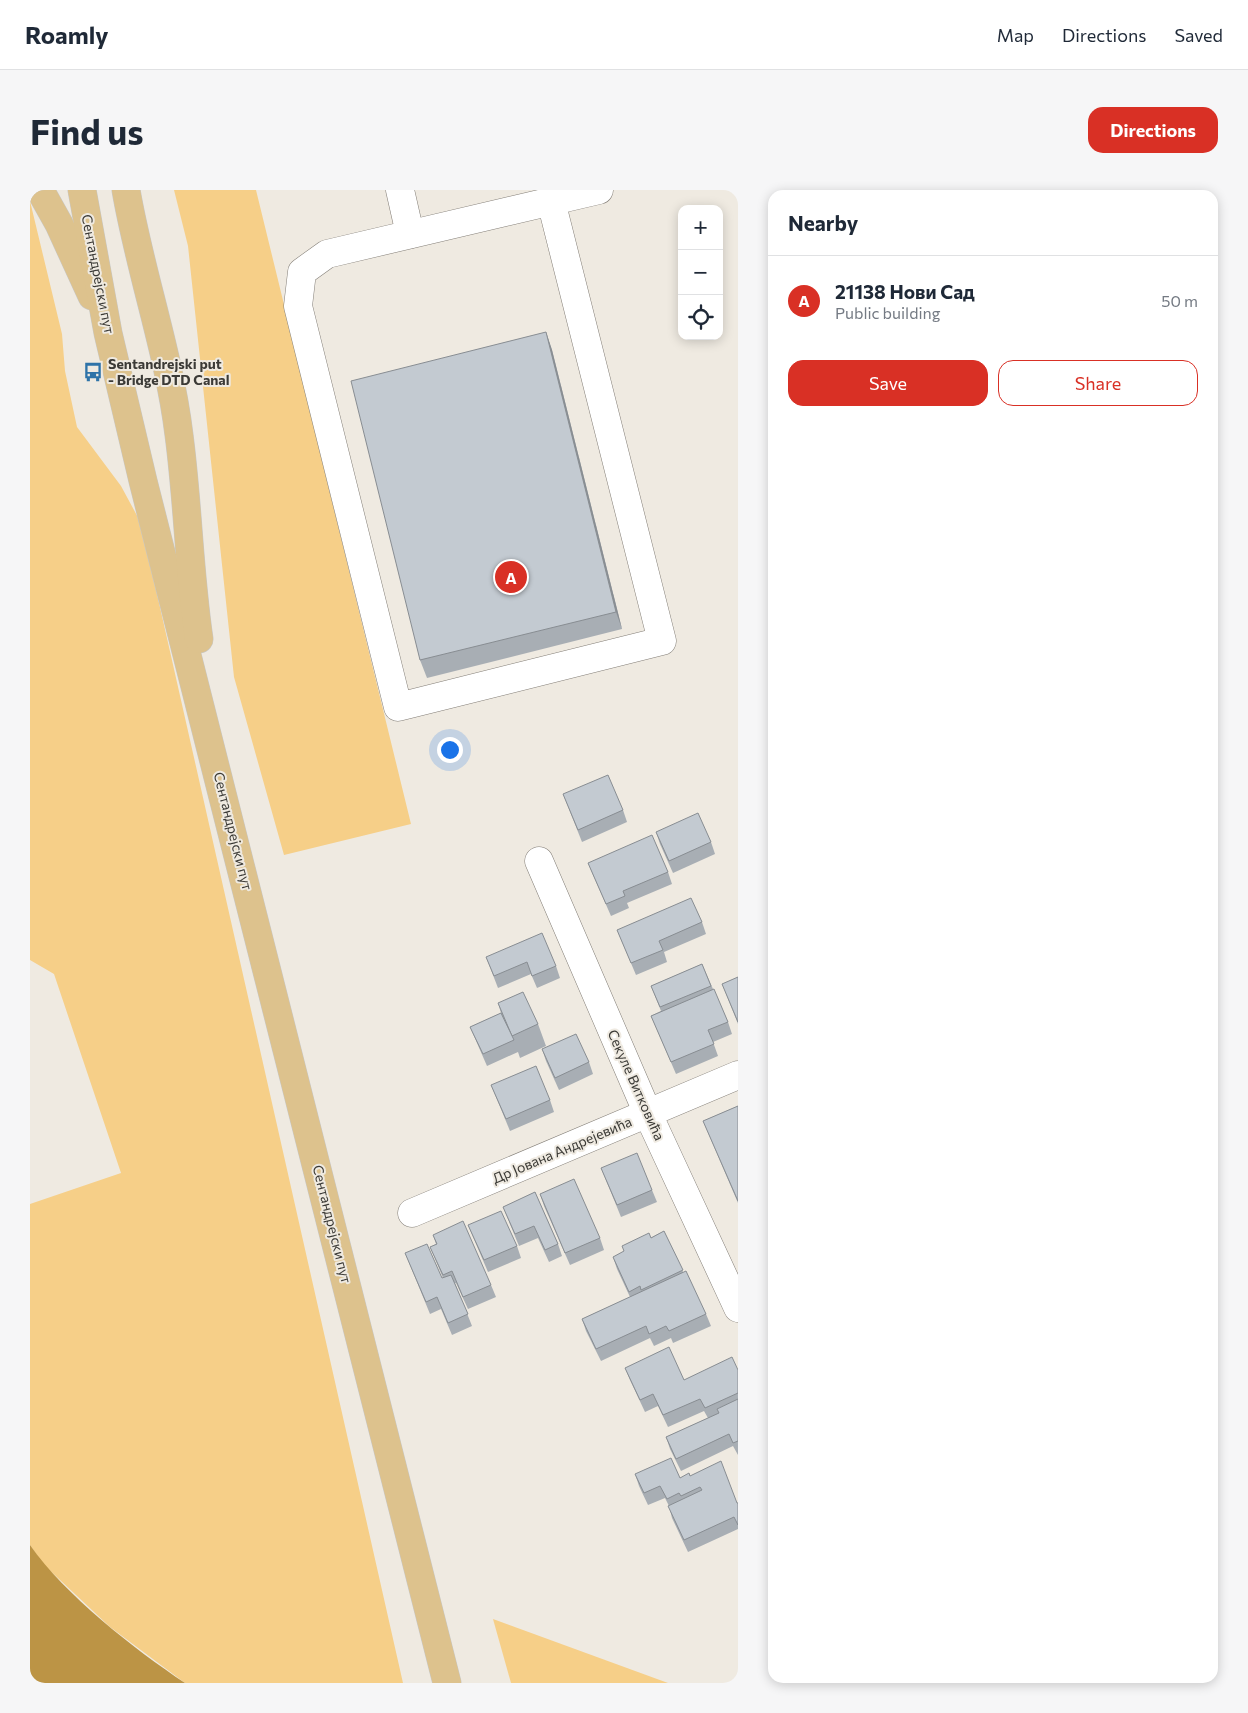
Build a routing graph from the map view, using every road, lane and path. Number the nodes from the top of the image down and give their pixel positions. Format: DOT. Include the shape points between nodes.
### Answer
graph roads {
  1 [pos="40,190"];
  2 [pos="82,190"];
  3 [pos="126,190"];
  4 [pos="400,190"];
  5 [pos="599,190"];
  6 [pos="552,201"];
  7 [pos="410,234"];
  8 [pos="108,333"];
  9 [pos="216,766"];
  10 [pos="539,861"];
  11 [pos="738,1075"];
  12 [pos="648,1114"];
  13 [pos="412,1213"];
  14 [pos="738,1308"];
  15 [pos="444,1672"];
  1 -- 8 [label="main road" via="59,224"];
  2 -- 8 [label="main road, Сентандрејски пут"];
  3 -- 9 [label="main road, Сентандрејски пут" via="167,365 179,434 195,611"];
  4 -- 7 [label="street"];
  5 -- 6 [label="street"];
  6 -- 7 [label="street"];
  6 -- 7 [label="street" via="662,641 398,707 298,306 302,272 327,254"];
  8 -- 9 [label="main road, Сентандрејски пут"];
  9 -- 15 [label="main road, Сентандрејски пут"];
  10 -- 12 [label="street, Секуле Витковића"];
  11 -- 12 [label="street, Др Јована Андрејевића"];
  12 -- 13 [label="street, Др Јована Андрејевића"];
  12 -- 14 [label="street, Секуле Витковића"];
}
